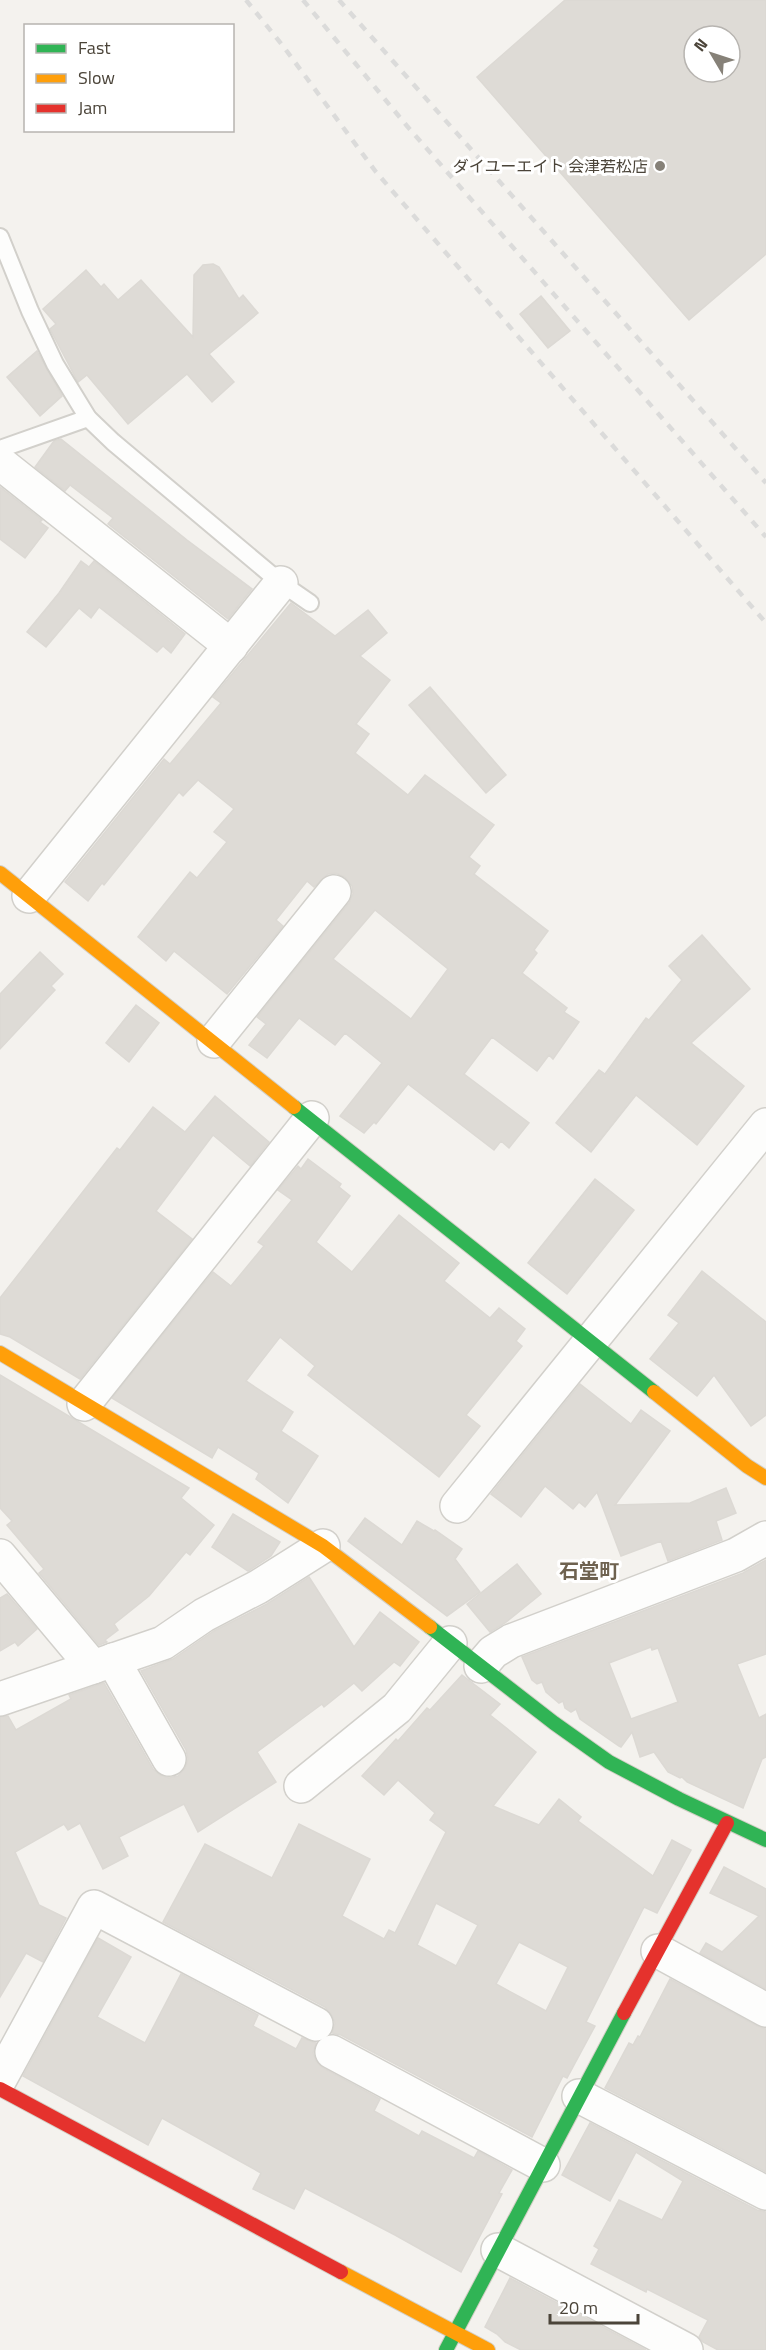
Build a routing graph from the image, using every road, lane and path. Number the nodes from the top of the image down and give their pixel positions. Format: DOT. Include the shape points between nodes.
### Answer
graph roads {
  1 [pos="0,237"];
  2 [pos="88,418"];
  3 [pos="0,449"];
  4 [pos="0,463"];
  5 [pos="281,583"];
  6 [pos="310,603"];
  7 [pos="231,646"];
  8 [pos="0,873"];
  9 [pos="334,892"];
  10 [pos="29,896"];
  11 [pos="214,1041"];
  12 [pos="312,1118"];
  13 [pos="766,1125"];
  14 [pos="591,1343"];
  15 [pos="0,1353"];
  16 [pos="84,1404"];
  17 [pos="766,1478"];
  18 [pos="457,1506"];
  19 [pos="766,1538"];
  20 [pos="323,1546"];
  21 [pos="0,1556"];
  22 [pos="450,1643"];
  23 [pos="103,1664"];
  24 [pos="481,1666"];
  25 [pos="0,1699"];
  26 [pos="168,1759"];
  27 [pos="301,1786"];
  28 [pos="728,1823"];
  29 [pos="766,1840"];
  30 [pos="658,1951"];
  31 [pos="766,2010"];
  32 [pos="316,2024"];
  33 [pos="332,2052"];
  34 [pos="0,2079"];
  35 [pos="0,2089"];
  36 [pos="579,2096"];
  37 [pos="543,2164"];
  38 [pos="766,2193"];
  39 [pos="498,2250"];
  40 [pos="456,2332"];
  41 [pos="446,2350"];
  42 [pos="488,2350"];
  43 [pos="686,2350"];
  1 -- 2 [label="lane" via="56,364"];
  2 -- 3 [label="lane"];
  2 -- 5 [label="lane"];
  4 -- 7 [label="street"];
  5 -- 6 [label="lane"];
  5 -- 7 [label="street"];
  7 -- 10 [label="street"];
  8 -- 10 [label="street"];
  9 -- 11 [label="street"];
  10 -- 11 [label="street"];
  11 -- 12 [label="street"];
  12 -- 14 [label="street"];
  12 -- 16 [label="street"];
  13 -- 14 [label="street"];
  14 -- 17 [label="street"];
  14 -- 18 [label="street"];
  15 -- 16 [label="street"];
  16 -- 20 [label="street"];
  19 -- 24 [label="street" via="736,1555 511,1641 493,1652"];
  20 -- 22 [label="street"];
  20 -- 23 [label="street" via="163,1643"];
  21 -- 23 [label="street"];
  22 -- 24 [label="street"];
  22 -- 27 [label="street" via="397,1708"];
  23 -- 25 [label="street"];
  23 -- 26 [label="street"];
  24 -- 28 [label="street" via="609,1762"];
  28 -- 29 [label="street"];
  28 -- 30 [label="street"];
  30 -- 31 [label="street"];
  30 -- 36 [label="street"];
  32 -- 34 [label="street" via="94,1907"];
  33 -- 37 [label="street"];
  35 -- 40 [label="street"];
  36 -- 37 [label="street"];
  36 -- 38 [label="street"];
  37 -- 39 [label="street"];
  39 -- 40 [label="street"];
  39 -- 43 [label="street"];
  40 -- 41 [label="street"];
  40 -- 42 [label="street"];
}
